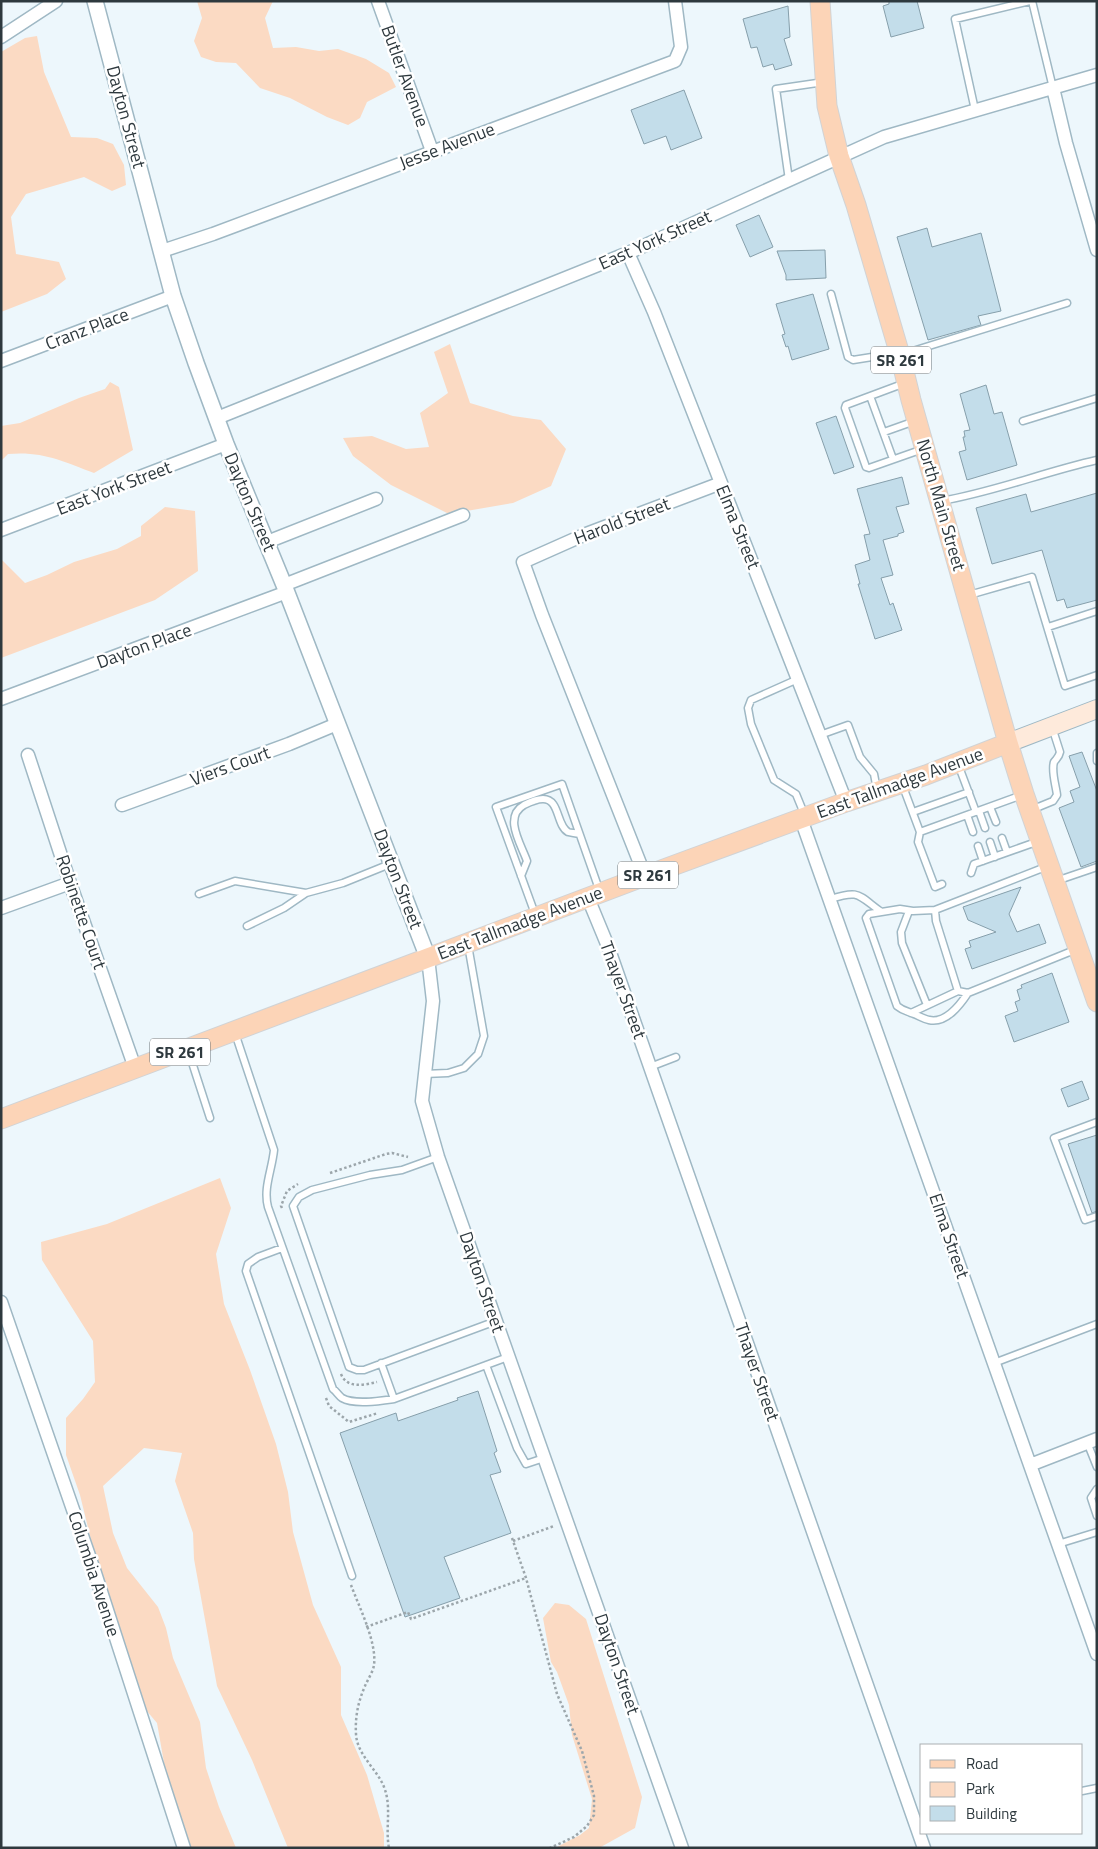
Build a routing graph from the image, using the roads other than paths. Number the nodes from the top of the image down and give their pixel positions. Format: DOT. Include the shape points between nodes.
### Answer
graph roads {
  1 [pos="56,1"];
  2 [pos="95,1"];
  3 [pos="378,1"];
  4 [pos="679,1"];
  5 [pos="820,1"];
  6 [pos="1031,1"];
  7 [pos="675,2"];
  8 [pos="1,37"];
  9 [pos="1097,76"];
  10 [pos="826,82"];
  11 [pos="1053,88"];
  12 [pos="975,110"];
  13 [pos="432,151"];
  14 [pos="839,156"];
  15 [pos="790,180"];
  16 [pos="1097,250"];
  17 [pos="162,251"];
  18 [pos="628,253"];
  19 [pos="831,294"];
  20 [pos="173,296"];
  21 [pos="1067,303"];
  22 [pos="900,355"];
  23 [pos="1,361"];
  24 [pos="906,382"];
  25 [pos="870,396"];
  26 [pos="1097,398"];
  27 [pos="217,418"];
  28 [pos="916,421"];
  29 [pos="1023,421"];
  30 [pos="884,432"];
  31 [pos="226,444"];
  32 [pos="924,448"];
  33 [pos="893,460"];
  34 [pos="1097,460"];
  35 [pos="721,483"];
  36 [pos="376,499"];
  37 [pos="940,501"];
  38 [pos="463,515"];
  39 [pos="1,530"];
  40 [pos="267,542"];
  41 [pos="285,589"];
  42 [pos="967,596"];
  43 [pos="1097,611"];
  44 [pos="1048,627"];
  45 [pos="1097,675"];
  46 [pos="798,679"];
  47 [pos="1,699"];
  48 [pos="1097,709"];
  49 [pos="337,724"];
  50 [pos="1051,726"];
  51 [pos="820,735"];
  52 [pos="1008,743"];
  53 [pos="1097,753"];
  54 [pos="28,755"];
  55 [pos="1097,761"];
  56 [pos="958,762"];
  57 [pos="902,783"];
  58 [pos="877,791"];
  59 [pos="969,792"];
  60 [pos="846,802"];
  61 [pos="1027,802"];
  62 [pos="122,805"];
  63 [pos="990,807"];
  64 [pos="978,811"];
  65 [pos="913,812"];
  66 [pos="967,815"];
  67 [pos="804,818"];
  68 [pos="996,822"];
  69 [pos="985,828"];
  70 [pos="920,832"];
  71 [pos="972,832"];
  72 [pos="580,834"];
  73 [pos="1002,838"];
  74 [pos="1040,841"];
  75 [pos="990,842"];
  76 [pos="978,846"];
  77 [pos="1007,852"];
  78 [pos="995,857"];
  79 [pos="983,861"];
  80 [pos="392,863"];
  81 [pos="1097,867"];
  82 [pos="971,873"];
  83 [pos="1052,873"];
  84 [pos="521,876"];
  85 [pos="645,876"];
  86 [pos="70,884"];
  87 [pos="942,884"];
  88 [pos="306,893"];
  89 [pos="199,894"];
  90 [pos="595,895"];
  91 [pos="830,899"];
  92 [pos="1,908"];
  93 [pos="935,910"];
  94 [pos="880,911"];
  95 [pos="909,911"];
  96 [pos="536,918"];
  97 [pos="247,926"];
  98 [pos="467,944"];
  99 [pos="1078,949"];
  100 [pos="428,958"];
  101 [pos="958,991"];
  102 [pos="968,992"];
  103 [pos="1097,1002"];
  104 [pos="927,1005"];
  105 [pos="910,1013"];
  106 [pos="234,1032"];
  107 [pos="188,1049"];
  108 [pos="676,1058"];
  109 [pos="650,1067"];
  110 [pos="135,1068"];
  111 [pos="424,1074"];
  112 [pos="210,1118"];
  113 [pos="1,1119"];
  114 [pos="1097,1122"];
  115 [pos="438,1157"];
  116 [pos="1097,1216"];
  117 [pos="282,1250"];
  118 [pos="1,1302"];
  119 [pos="496,1321"];
  120 [pos="1097,1324"];
  121 [pos="508,1357"];
  122 [pos="381,1363"];
  123 [pos="994,1363"];
  124 [pos="486,1365"];
  125 [pos="394,1399"];
  126 [pos="1092,1441"];
  127 [pos="544,1458"];
  128 [pos="1030,1465"];
  129 [pos="1097,1467"];
  130 [pos="1097,1489"];
  131 [pos="1097,1516"];
  132 [pos="1097,1532"];
  133 [pos="1058,1544"];
  134 [pos="352,1576"];
  135 [pos="1097,1654"];
  136 [pos="1097,1788"];
  137 [pos="1083,1791"];
  138 [pos="184,1848"];
  139 [pos="682,1848"];
  140 [pos="924,1848"];
  1 -- 8 [label="street"];
  2 -- 17 [label="street, Dayton Street"];
  3 -- 13 [label="street, Butler Avenue"];
  4 -- 7 [label="lane"];
  5 -- 10 [label="main road, North Main Street / SR 261"];
  6 -- 11 [label="lane"];
  6 -- 12 [label="lane" via="955,19"];
  7 -- 13 [label="street, Jesse Avenue" via="681,47 675,61"];
  9 -- 11 [label="street, East York Street"];
  10 -- 14 [label="main road, North Main Street / SR 261" via="827,106"];
  10 -- 15 [label="lane" via="776,89"];
  11 -- 12 [label="street, East York Street"];
  11 -- 16 [label="street"];
  12 -- 14 [label="street, East York Street" via="884,137"];
  13 -- 17 [label="street, Jesse Avenue"];
  14 -- 15 [label="street, East York Street"];
  14 -- 22 [label="main road, North Main Street / SR 261"];
  15 -- 18 [label="street, East York Street"];
  17 -- 20 [label="street, Dayton Street"];
  18 -- 27 [label="street, East York Street"];
  18 -- 35 [label="street, Elma Street"];
  19 -- 22 [label="lane" via="848,357 852,360"];
  20 -- 23 [label="street, Cranz Place"];
  20 -- 27 [label="street, Dayton Street"];
  21 -- 22 [label="lane"];
  22 -- 24 [label="main road, North Main Street / SR 261"];
  24 -- 25 [label="lane"];
  24 -- 28 [label="main road, North Main Street / SR 261"];
  25 -- 30 [label="lane"];
  25 -- 33 [label="lane" via="845,408 866,467"];
  26 -- 29 [label="lane"];
  27 -- 31 [label="street, Dayton Street"];
  28 -- 30 [label="lane"];
  28 -- 32 [label="main road, North Main Street / SR 261"];
  30 -- 33 [label="lane"];
  31 -- 39 [label="street, East York Street"];
  31 -- 40 [label="street, Dayton Street"];
  32 -- 33 [label="lane"];
  32 -- 37 [label="main road, North Main Street / SR 261"];
  34 -- 37 [label="lane"];
  35 -- 46 [label="street, Elma Street"];
  35 -- 85 [label="street, Harold Street" via="586,534 523,562"];
  36 -- 40 [label="street"];
  37 -- 42 [label="main road, North Main Street / SR 261"];
  38 -- 41 [label="street, Dayton Place"];
  40 -- 41 [label="street, Dayton Street"];
  41 -- 47 [label="street, Dayton Place"];
  41 -- 49 [label="street, Dayton Street"];
  42 -- 44 [label="lane" via="1032,577"];
  42 -- 52 [label="main road, North Main Street / SR 261"];
  43 -- 44 [label="lane"];
  44 -- 45 [label="lane" via="1065,686"];
  46 -- 51 [label="street, Elma Street"];
  46 -- 67 [label="lane" via="751,700 748,708 751,724 774,780 796,794"];
  48 -- 50 [label="main road, East Tallmadge Avenue"];
  49 -- 62 [label="street, Viers Court"];
  49 -- 80 [label="street, Dayton Street"];
  50 -- 52 [label="main road, East Tallmadge Avenue"];
  50 -- 61 [label="lane" via="1060,752 1053,769 1057,795 1053,801"];
  51 -- 58 [label="lane" via="848,725 860,757 874,774"];
  51 -- 60 [label="street, Elma Street"];
  52 -- 56 [label="main road, East Tallmadge Avenue / SR 261"];
  52 -- 61 [label="main road, North Main Street"];
  53 -- 55 [label="lane"];
  54 -- 86 [label="street, Robinette Court"];
  56 -- 57 [label="main road, East Tallmadge Avenue / SR 261"];
  56 -- 59 [label="lane"];
  57 -- 58 [label="main road, East Tallmadge Avenue / SR 261"];
  57 -- 65 [label="lane"];
  58 -- 60 [label="main road, East Tallmadge Avenue / SR 261"];
  59 -- 64 [label="lane"];
  59 -- 65 [label="lane"];
  60 -- 67 [label="main road, East Tallmadge Avenue / SR 261"];
  61 -- 63 [label="lane"];
  61 -- 74 [label="main road, North Main Street"];
  63 -- 64 [label="lane"];
  63 -- 68 [label="lane"];
  64 -- 66 [label="lane"];
  64 -- 69 [label="lane"];
  65 -- 70 [label="lane"];
  66 -- 70 [label="lane"];
  66 -- 71 [label="lane"];
  67 -- 85 [label="main road, East Tallmadge Avenue / SR 261"];
  67 -- 91 [label="street, Elma Street"];
  70 -- 87 [label="lane" via="918,842 935,887"];
  72 -- 84 [label="lane" via="568,832 552,803 544,799 518,809 514,827 527,861"];
  72 -- 84 [label="lane" via="562,784 496,807"];
  72 -- 90 [label="lane"];
  73 -- 77 [label="lane"];
  74 -- 77 [label="lane"];
  74 -- 83 [label="main road, North Main Street"];
  75 -- 78 [label="lane"];
  76 -- 79 [label="lane"];
  77 -- 78 [label="lane"];
  78 -- 79 [label="lane"];
  79 -- 82 [label="lane" via="974,864"];
  80 -- 88 [label="lane" via="343,883"];
  80 -- 100 [label="street, Dayton Street"];
  81 -- 83 [label="lane"];
  83 -- 93 [label="lane"];
  83 -- 99 [label="main road, North Main Street"];
  84 -- 96 [label="lane"];
  85 -- 90 [label="main road, East Tallmadge Avenue / SR 261"];
  86 -- 92 [label="street"];
  86 -- 110 [label="street, Robinette Court"];
  88 -- 89 [label="lane" via="235,881"];
  88 -- 97 [label="lane"];
  90 -- 96 [label="main road, East Tallmadge Avenue / SR 261"];
  90 -- 109 [label="street, Thayer Street" via="607,944"];
  91 -- 94 [label="lane" via="853,893"];
  91 -- 123 [label="street, Elma Street"];
  93 -- 95 [label="lane"];
  93 -- 101 [label="lane"];
  94 -- 95 [label="lane"];
  94 -- 105 [label="lane" via="866,918 897,1006"];
  95 -- 104 [label="lane" via="901,932 902,943"];
  96 -- 98 [label="main road, East Tallmadge Avenue / SR 261"];
  98 -- 100 [label="main road, East Tallmadge Avenue / SR 261"];
  98 -- 111 [label="lane" via="484,1036 478,1054 464,1068 448,1073"];
  99 -- 102 [label="lane"];
  99 -- 103 [label="main road, North Main Street"];
  100 -- 106 [label="main road, East Tallmadge Avenue / SR 261"];
  100 -- 111 [label="street, Dayton Street" via="433,1001"];
  101 -- 102 [label="lane"];
  101 -- 104 [label="lane"];
  102 -- 105 [label="lane" via="953,1012 942,1019 930,1021"];
  104 -- 105 [label="lane"];
  106 -- 107 [label="main road, East Tallmadge Avenue / SR 261"];
  106 -- 117 [label="lane" via="274,1150 266,1199"];
  107 -- 110 [label="main road, East Tallmadge Avenue / SR 261"];
  107 -- 112 [label="lane"];
  108 -- 109 [label="lane"];
  109 -- 140 [label="street, Thayer Street"];
  110 -- 113 [label="main road, East Tallmadge Avenue / SR 261"];
  111 -- 115 [label="street, Dayton Street" via="422,1101"];
  114 -- 116 [label="lane" via="1054,1138 1085,1220"];
  115 -- 119 [label="street, Dayton Street"];
  115 -- 122 [label="lane" via="402,1170 312,1190 299,1197 293,1206 349,1366 364,1370"];
  117 -- 125 [label="lane" via="333,1389 342,1398 354,1401"];
  117 -- 134 [label="lane" via="258,1257 248,1264 246,1272"];
  118 -- 138 [label="street, Columbia Avenue" via="95,1574"];
  119 -- 121 [label="street, Dayton Street"];
  119 -- 122 [label="lane"];
  120 -- 123 [label="lane"];
  121 -- 124 [label="lane"];
  121 -- 127 [label="street, Dayton Street"];
  122 -- 125 [label="lane"];
  123 -- 128 [label="street, Elma Street"];
  124 -- 125 [label="lane"];
  124 -- 127 [label="lane" via="526,1464"];
  126 -- 128 [label="street"];
  126 -- 129 [label="lane"];
  127 -- 139 [label="street, Dayton Street"];
  128 -- 133 [label="street, Elma Street"];
  130 -- 131 [label="lane" via="1091,1498"];
  132 -- 133 [label="lane"];
  133 -- 135 [label="street, Elma Street"];
  136 -- 137 [label="lane"];
}
